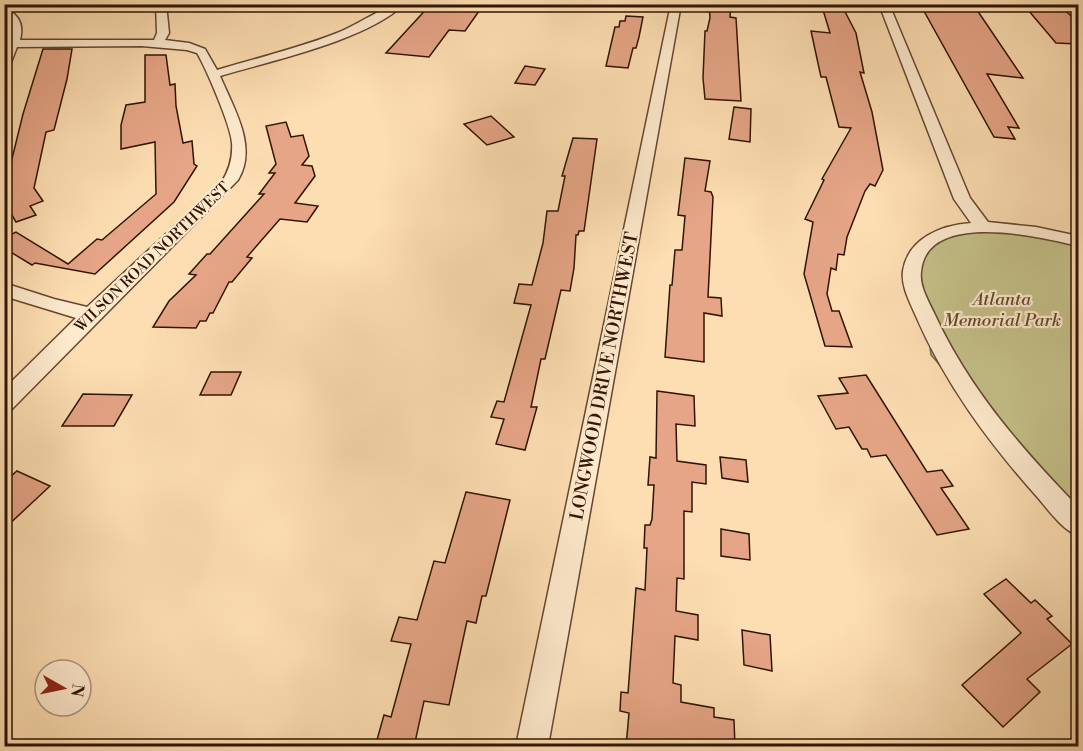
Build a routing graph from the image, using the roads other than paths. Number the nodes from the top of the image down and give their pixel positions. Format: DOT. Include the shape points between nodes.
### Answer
graph roads {
  1 [pos="161,4"];
  2 [pos="399,4"];
  3 [pos="676,4"];
  4 [pos="884,4"];
  5 [pos="4,11"];
  6 [pos="12,44"];
  7 [pos="157,44"];
  8 [pos="4,65"];
  9 [pos="212,75"];
  10 [pos="982,226"];
  11 [pos="1078,241"];
  12 [pos="4,289"];
  13 [pos="91,315"];
  14 [pos="4,403"];
  15 [pos="1078,524"];
  16 [pos="532,747"];
  1 -- 7 [label="street" via="163,33"];
  2 -- 9 [label="street" via="340,36"];
  3 -- 16 [label="street, LONGWOOD DRIVE NORTHWEST"];
  4 -- 10 [label="street" via="962,199"];
  5 -- 6 [label="street" via="17,22"];
  6 -- 7 [label="street"];
  6 -- 8 [label="street"];
  7 -- 9 [label="street, WILSON ROAD NORTHWEST" via="198,49"];
  9 -- 13 [label="street, WILSON ROAD NORTHWEST" via="239,140 238,168 226,186"];
  10 -- 11 [label="street" via="1035,231"];
  10 -- 15 [label="street" via="934,238 918,253 912,270 914,288 931,331 981,412"];
  12 -- 13 [label="street"];
  13 -- 14 [label="street, WILSON ROAD NORTHWEST"];
}
